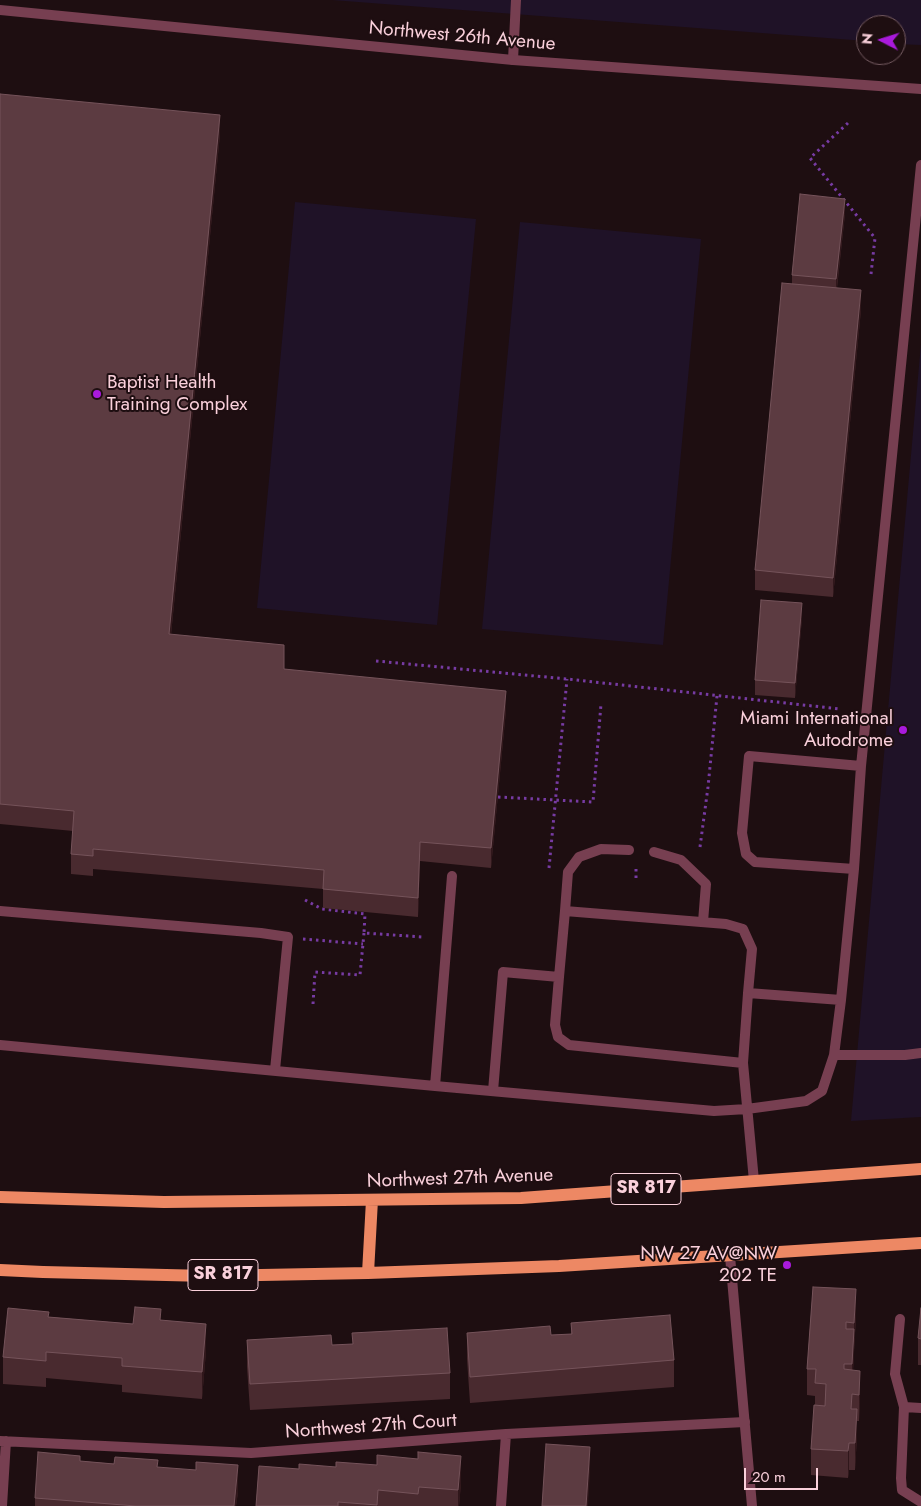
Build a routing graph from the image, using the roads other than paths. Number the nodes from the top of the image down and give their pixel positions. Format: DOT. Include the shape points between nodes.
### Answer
graph roads {
  1 [pos="516,0"];
  2 [pos="0,10"];
  3 [pos="512,60"];
  4 [pos="921,89"];
  5 [pos="921,165"];
  6 [pos="861,766"];
  7 [pos="629,850"];
  8 [pos="654,852"];
  9 [pos="854,869"];
  10 [pos="452,876"];
  11 [pos="0,911"];
  12 [pos="565,911"];
  13 [pos="704,922"];
  14 [pos="559,977"];
  15 [pos="748,993"];
  16 [pos="841,1000"];
  17 [pos="0,1045"];
  18 [pos="921,1053"];
  19 [pos="834,1054"];
  20 [pos="743,1063"];
  21 [pos="275,1070"];
  22 [pos="435,1086"];
  23 [pos="493,1091"];
  24 [pos="747,1109"];
  25 [pos="921,1169"];
  26 [pos="754,1181"];
  27 [pos="0,1197"];
  28 [pos="372,1200"];
  29 [pos="921,1243"];
  30 [pos="730,1256"];
  31 [pos="0,1270"];
  32 [pos="368,1273"];
  33 [pos="900,1319"];
  34 [pos="904,1406"];
  35 [pos="921,1408"];
  36 [pos="745,1422"];
  37 [pos="506,1434"];
  38 [pos="3,1441"];
  39 [pos="921,1502"];
  40 [pos="2,1506"];
  41 [pos="501,1506"];
  42 [pos="752,1506"];
  1 -- 3 [label="street"];
  2 -- 3 [label="street, Northwest 26th Avenue"];
  3 -- 4 [label="street, Northwest 26th Avenue"];
  5 -- 6 [label="street"];
  6 -- 9 [label="street"];
  6 -- 9 [label="street" via="749,756 742,833 746,854 755,862"];
  7 -- 12 [label="street" via="602,848 579,857 568,872"];
  8 -- 13 [label="street" via="681,860 706,884"];
  9 -- 16 [label="street"];
  10 -- 22 [label="street"];
  11 -- 21 [label="street" via="288,937"];
  12 -- 13 [label="street"];
  12 -- 14 [label="street"];
  13 -- 15 [label="street" via="743,929 752,948"];
  14 -- 20 [label="street" via="555,1025 558,1038 569,1045"];
  14 -- 23 [label="street" via="503,972"];
  15 -- 16 [label="street"];
  15 -- 20 [label="street"];
  16 -- 19 [label="street"];
  17 -- 21 [label="street"];
  18 -- 19 [label="street"];
  19 -- 24 [label="street" via="822,1091 806,1100"];
  20 -- 24 [label="street"];
  21 -- 22 [label="street"];
  22 -- 23 [label="street"];
  23 -- 24 [label="street" via="714,1111"];
  24 -- 26 [label="street"];
  25 -- 26 [label="main road, Northwest 27th Avenue / SR 817"];
  26 -- 28 [label="main road, Northwest 27th Avenue / SR 817" via="521,1198"];
  27 -- 28 [label="main road, Northwest 27th Avenue / SR 817" via="164,1202"];
  28 -- 32 [label="main road"];
  29 -- 30 [label="main road, SR 817"];
  30 -- 32 [label="main road, SR 817"];
  30 -- 36 [label="street"];
  31 -- 32 [label="main road, SR 817" via="208,1276"];
  33 -- 34 [label="street" via="895,1374"];
  34 -- 35 [label="street"];
  34 -- 39 [label="street" via="902,1490"];
  36 -- 37 [label="street, Northwest 27th Court"];
  36 -- 42 [label="street"];
  37 -- 38 [label="street, Northwest 27th Court" via="251,1453"];
  37 -- 41 [label="street"];
  38 -- 40 [label="street"];
}
